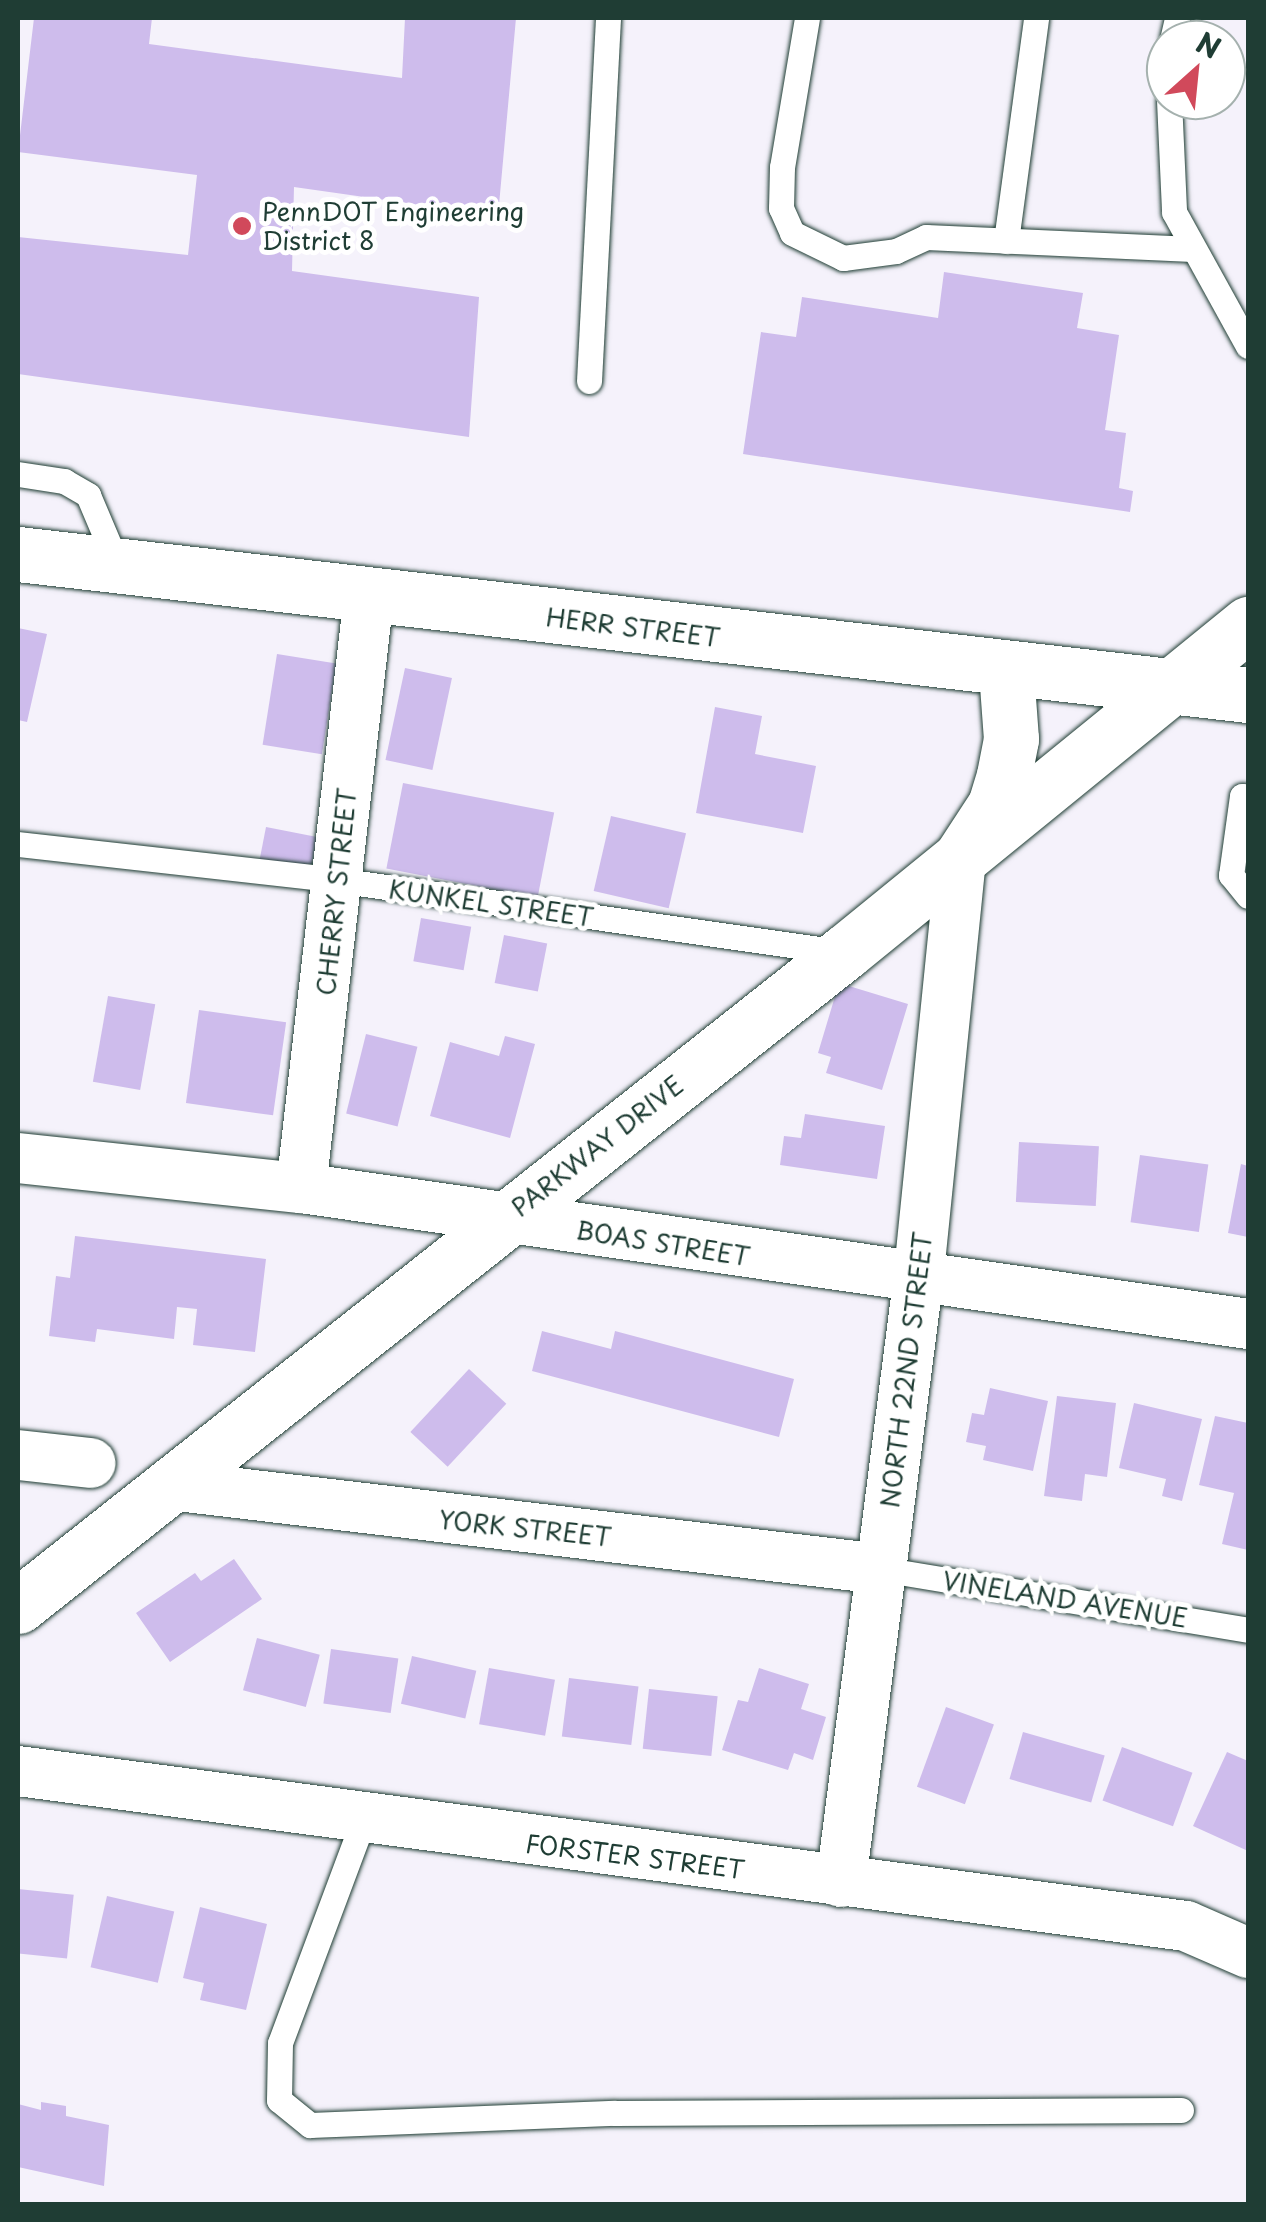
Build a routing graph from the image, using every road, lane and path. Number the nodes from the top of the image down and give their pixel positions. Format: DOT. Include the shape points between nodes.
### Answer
graph roads {
  1 [pos="608,18"];
  2 [pos="808,18"];
  3 [pos="1036,18"];
  4 [pos="1170,120"];
  5 [pos="1006,241"];
  6 [pos="1192,249"];
  7 [pos="1248,346"];
  8 [pos="589,382"];
  9 [pos="18,474"];
  10 [pos="18,554"];
  11 [pos="118,566"];
  12 [pos="369,596"];
  13 [pos="1248,624"];
  14 [pos="1006,671"];
  15 [pos="1177,686"];
  16 [pos="1248,695"];
  17 [pos="1248,797"];
  18 [pos="18,844"];
  19 [pos="961,857"];
  20 [pos="1241,860"];
  21 [pos="338,880"];
  22 [pos="1248,896"];
  23 [pos="845,952"];
  24 [pos="18,1158"];
  25 [pos="301,1188"];
  26 [pos="503,1219"];
  27 [pos="918,1282"];
  28 [pos="1248,1324"];
  29 [pos="18,1455"];
  30 [pos="90,1462"];
  31 [pos="170,1485"];
  32 [pos="881,1568"];
  33 [pos="18,1606"];
  34 [pos="1248,1630"];
  35 [pos="18,1771"];
  36 [pos="363,1821"];
  37 [pos="840,1882"];
  38 [pos="1248,1952"];
  39 [pos="1181,2110"];
  1 -- 8 [label="lane"];
  2 -- 5 [label="lane" via="782,167 782,208 792,233 843,258 896,251 926,237"];
  3 -- 5 [label="lane"];
  4 -- 6 [label="lane" via="1174,212"];
  5 -- 6 [label="lane"];
  6 -- 7 [label="lane"];
  9 -- 11 [label="lane" via="64,481 88,495"];
  10 -- 11 [label="street, HERR STREET"];
  11 -- 12 [label="street, HERR STREET"];
  12 -- 14 [label="street, HERR STREET"];
  12 -- 21 [label="street, CHERRY STREET"];
  13 -- 15 [label="street, PARKWAY DRIVE"];
  14 -- 15 [label="street, HERR STREET"];
  14 -- 19 [label="street" via="1011,739 1004,774 995,805"];
  15 -- 16 [label="street, HERR STREET"];
  15 -- 19 [label="street, PARKWAY DRIVE"];
  17 -- 20 [label="lane" via="1242,796"];
  18 -- 21 [label="lane, KUNKEL STREET"];
  19 -- 23 [label="street, PARKWAY DRIVE"];
  19 -- 27 [label="street, NORTH 22ND STREET"];
  20 -- 22 [label="lane" via="1231,876"];
  21 -- 23 [label="lane, KUNKEL STREET"];
  21 -- 25 [label="street, CHERRY STREET"];
  23 -- 26 [label="street, PARKWAY DRIVE"];
  24 -- 25 [label="street, BOAS STREET"];
  25 -- 26 [label="street, BOAS STREET"];
  26 -- 27 [label="street, BOAS STREET"];
  26 -- 31 [label="street, PARKWAY DRIVE"];
  27 -- 28 [label="street, BOAS STREET"];
  27 -- 32 [label="street, NORTH 22ND STREET"];
  29 -- 30 [label="street"];
  31 -- 32 [label="street, YORK STREET"];
  31 -- 33 [label="street, PARKWAY DRIVE"];
  32 -- 34 [label="lane, VINELAND AVENUE"];
  32 -- 37 [label="street, NORTH 22ND STREET"];
  35 -- 36 [label="street, FORSTER STREET"];
  36 -- 37 [label="street, FORSTER STREET"];
  36 -- 39 [label="lane" via="280,2044 279,2100 310,2125 904,2108"];
  37 -- 38 [label="street, FORSTER STREET" via="1186,1926"];
}
